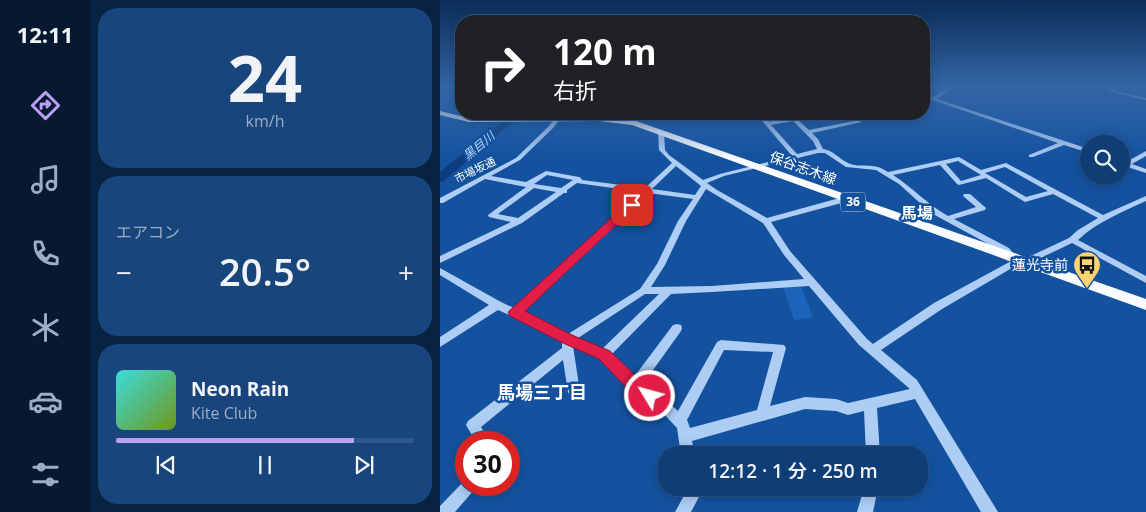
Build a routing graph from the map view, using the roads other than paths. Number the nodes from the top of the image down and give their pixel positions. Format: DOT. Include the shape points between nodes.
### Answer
graph roads {
  1 [pos="972,112"];
  2 [pos="440,113"];
  3 [pos="455,118"];
  4 [pos="553,120"];
  5 [pos="614,120"];
  6 [pos="636,120"];
  7 [pos="766,120"];
  8 [pos="785,120"];
  9 [pos="795,120"];
  10 [pos="824,120"];
  11 [pos="855,120"];
  12 [pos="626,122"];
  13 [pos="768,124"];
  14 [pos="832,127"];
  15 [pos="661,132"];
  16 [pos="807,132"];
  17 [pos="1065,142"];
  18 [pos="1080,148"];
  19 [pos="821,151"];
  20 [pos="1146,152"];
  21 [pos="796,156"];
  22 [pos="1031,156"];
  23 [pos="1130,161"];
  24 [pos="942,163"];
  25 [pos="675,164"];
  26 [pos="1130,166"];
  27 [pos="757,167"];
  28 [pos="1146,171"];
  29 [pos="887,174"];
  30 [pos="984,174"];
  31 [pos="484,177"];
  32 [pos="576,181"];
  33 [pos="703,184"];
  34 [pos="530,185"];
  35 [pos="564,190"];
  36 [pos="1054,191"];
  37 [pos="646,192"];
  38 [pos="966,196"];
  39 [pos="696,197"];
  40 [pos="1146,198"];
  41 [pos="846,199"];
  42 [pos="440,200"];
  43 [pos="948,218"];
  44 [pos="1103,218"];
  45 [pos="519,221"];
  46 [pos="766,221"];
  47 [pos="1072,240"];
  48 [pos="440,260"];
  49 [pos="1017,261"];
  50 [pos="440,271"];
  51 [pos="1146,280"];
  52 [pos="813,282"];
  53 [pos="669,290"];
  54 [pos="643,291"];
  55 [pos="497,305"];
  56 [pos="1146,305"];
  57 [pos="515,312"];
  58 [pos="677,328"];
  59 [pos="440,343"];
  60 [pos="567,344"];
  61 [pos="872,350"];
  62 [pos="604,355"];
  63 [pos="635,385"];
  64 [pos="574,392"];
  65 [pos="918,393"];
  66 [pos="870,404"];
  67 [pos="762,414"];
  68 [pos="679,421"];
  69 [pos="477,431"];
  70 [pos="684,436"];
  71 [pos="686,446"];
  72 [pos="872,446"];
  73 [pos="459,496"];
  74 [pos="692,496"];
  75 [pos="869,496"];
  76 [pos="445,512"];
  77 [pos="683,512"];
  78 [pos="865,512"];
  79 [pos="990,512"];
  1 -- 17 [label="street"];
  2 -- 3 [label="main road, 保谷志木線 / 36"];
  4 -- 31 [label="street, 市場坂通" via="518,158"];
  5 -- 12 [label="main road, 保谷志木線 / 36"];
  6 -- 12 [label="street"];
  7 -- 13 [label="street"];
  8 -- 13 [label="street"];
  9 -- 16 [label="street"];
  10 -- 14 [label="street"];
  11 -- 14 [label="street" via="859,122"];
  12 -- 15 [label="main road, 保谷志木線 / 36"];
  13 -- 21 [label="street"];
  14 -- 16 [label="street"];
  15 -- 25 [label="street" via="662,150"];
  15 -- 27 [label="main road, 保谷志木線 / 36"];
  16 -- 19 [label="street"];
  17 -- 18 [label="street"];
  17 -- 22 [label="street"];
  19 -- 21 [label="street"];
  19 -- 29 [label="street" via="848,166 874,166"];
  20 -- 23 [label="street"];
  21 -- 27 [label="street"];
  24 -- 29 [label="street"];
  24 -- 30 [label="street" via="959,159"];
  24 -- 30 [label="street" via="959,183"];
  25 -- 33 [label="street"];
  25 -- 37 [label="street"];
  26 -- 28 [label="street"];
  27 -- 33 [label="street" via="722,175"];
  27 -- 41 [label="main road, 保谷志木線 / 36"];
  29 -- 43 [label="street" via="934,211"];
  30 -- 36 [label="street" via="1006,165"];
  30 -- 36 [label="street" via="1025,200"];
  31 -- 34 [label="street"];
  31 -- 42 [label="street, 市場坂通"];
  32 -- 34 [label="street" via="579,179 546,173"];
  32 -- 35 [label="street"];
  32 -- 37 [label="street"];
  33 -- 39 [label="street"];
  33 -- 46 [label="street"];
  34 -- 35 [label="street"];
  34 -- 45 [label="street" via="492,215"];
  35 -- 45 [label="street"];
  36 -- 44 [label="street"];
  37 -- 39 [label="street"];
  37 -- 57 [label="street"];
  38 -- 43 [label="street" via="982,208"];
  39 -- 54 [label="street"];
  40 -- 44 [label="street"];
  41 -- 46 [label="street"];
  41 -- 49 [label="main road, 保谷志木線 / 36"];
  43 -- 49 [label="street" via="1006,250"];
  44 -- 47 [label="street"];
  45 -- 48 [label="street"];
  46 -- 52 [label="street" via="787,253"];
  47 -- 49 [label="street"];
  47 -- 51 [label="street"];
  49 -- 56 [label="main road, 保谷志木線 / 36"];
  49 -- 61 [label="street" via="938,306"];
  50 -- 55 [label="street"];
  52 -- 53 [label="street"];
  52 -- 61 [label="street"];
  53 -- 54 [label="street"];
  53 -- 62 [label="street"];
  54 -- 60 [label="street"];
  55 -- 57 [label="street"];
  55 -- 59 [label="street"];
  57 -- 60 [label="street"];
  58 -- 63 [label="street"];
  60 -- 62 [label="street"];
  60 -- 64 [label="street"];
  60 -- 69 [label="street" via="473,425"];
  61 -- 65 [label="street" via="913,384"];
  62 -- 63 [label="street"];
  63 -- 68 [label="street"];
  65 -- 66 [label="street"];
  65 -- 79 [label="street"];
  66 -- 67 [label="street" via="848,408 805,403"];
  66 -- 72 [label="street"];
  67 -- 68 [label="street" via="780,348 722,345"];
  67 -- 70 [label="street"];
  68 -- 70 [label="street" via="683,425"];
  70 -- 71 [label="street"];
  73 -- 76 [label="street"];
  74 -- 77 [label="street"];
  75 -- 78 [label="street"];
}
